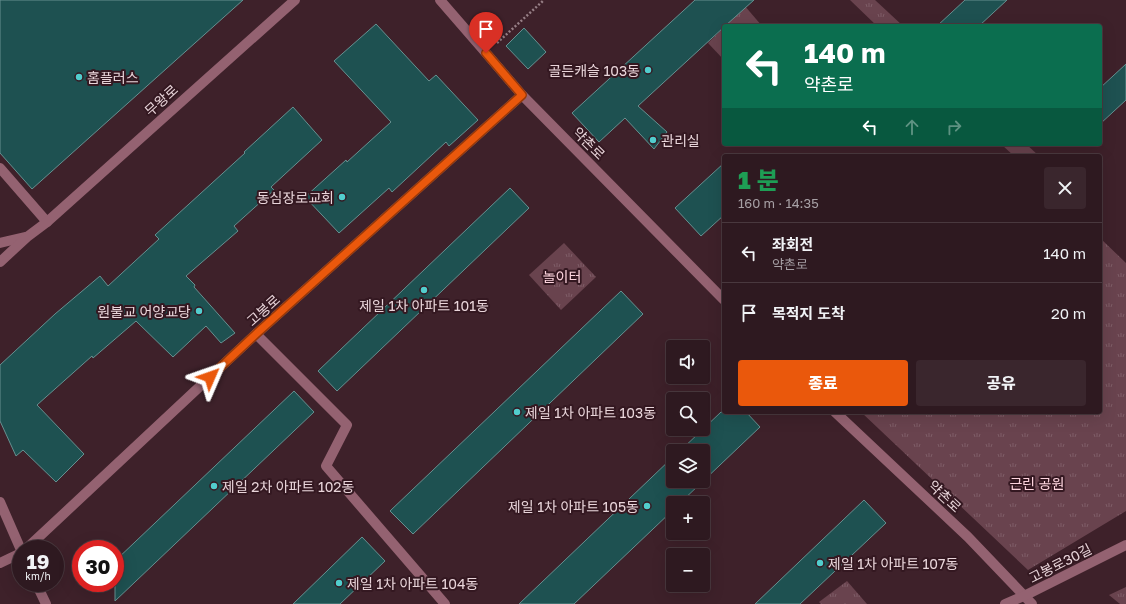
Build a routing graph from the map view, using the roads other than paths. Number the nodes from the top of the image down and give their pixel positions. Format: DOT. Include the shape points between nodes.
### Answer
graph roads {
  1 [pos="295,0"];
  2 [pos="440,0"];
  3 [pos="522,95"];
  4 [pos="0,168"];
  5 [pos="47,222"];
  6 [pos="27,237"];
  7 [pos="0,243"];
  8 [pos="0,262"];
  9 [pos="722,298"];
  10 [pos="256,334"];
  11 [pos="836,414"];
  12 [pos="0,502"];
  13 [pos="16,540"];
  14 [pos="36,540"];
  15 [pos="1126,545"];
  16 [pos="12,557"];
  17 [pos="0,563"];
  18 [pos="40,592"];
  19 [pos="1024,596"];
  20 [pos="46,604"];
  21 [pos="446,604"];
  22 [pos="1005,604"];
  23 [pos="1032,604"];
  1 -- 5 [label="street, 무왕로"];
  2 -- 3 [label="street, 약촌로"];
  3 -- 9 [label="street, 약촌로"];
  3 -- 10 [label="street, 고봉로"];
  4 -- 5 [label="street"];
  5 -- 6 [label="street, 무왕로"];
  6 -- 7 [label="street"];
  6 -- 8 [label="street, 무왕로"];
  10 -- 14 [label="street, 고봉로"];
  10 -- 21 [label="street" via="347,425 326,466"];
  11 -- 19 [label="street, 약촌로" via="968,537"];
  12 -- 13 [label="street"];
  15 -- 19 [label="street, 고봉로30길"];
  16 -- 17 [label="street"];
  18 -- 20 [label="street"];
  19 -- 22 [label="street, 고봉로30길"];
  19 -- 23 [label="street, 약촌로"];
}
